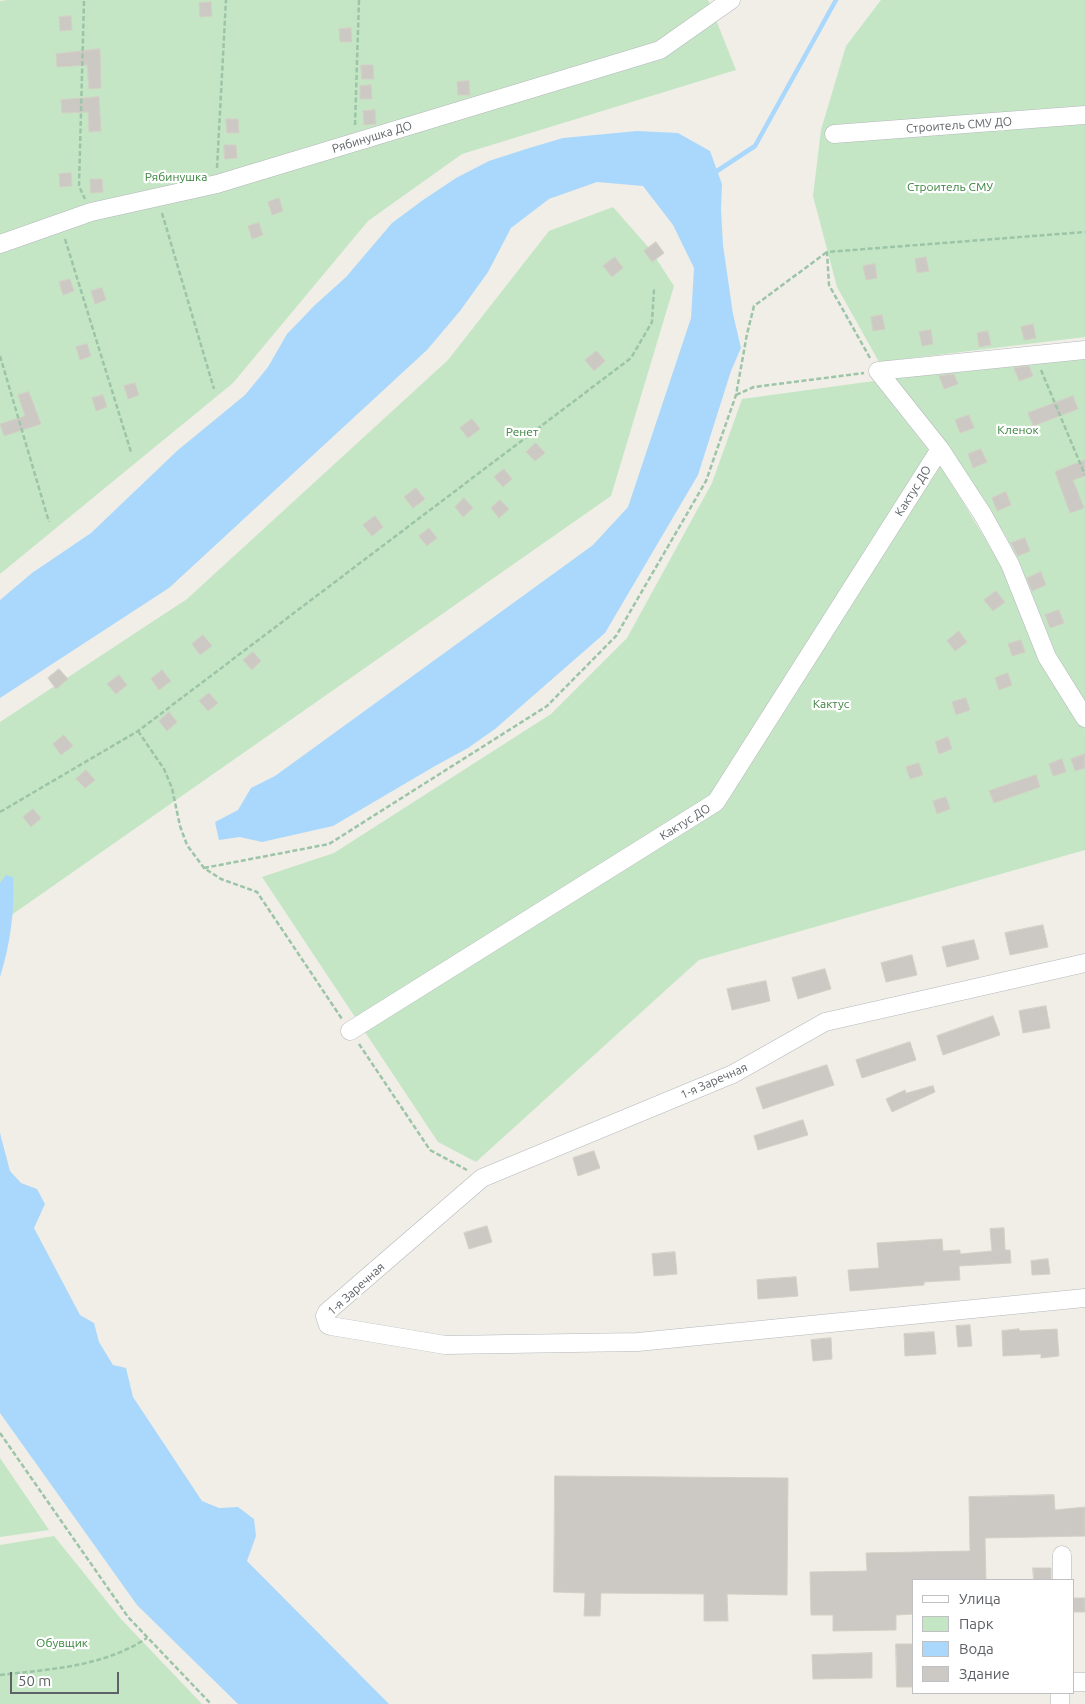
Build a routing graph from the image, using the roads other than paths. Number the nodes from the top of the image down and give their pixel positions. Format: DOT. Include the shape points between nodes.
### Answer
graph roads {
  1 [pos="731,0"];
  2 [pos="1085,115"];
  3 [pos="834,134"];
  4 [pos="0,244"];
  5 [pos="1085,350"];
  6 [pos="940,449"];
  7 [pos="1085,718"];
  8 [pos="1085,963"];
  9 [pos="350,1031"];
  10 [pos="1085,1298"];
  11 [pos="1062,1555"];
  12 [pos="1062,1579"];
  1 -- 4 [label="street, Рябинушка ДО" via="660,50 217,184 91,212"];
  2 -- 3 [label="street, Строитель СМУ ДО"];
  5 -- 6 [label="street" via="878,371"];
  6 -- 7 [label="street" via="984,515 1010,564 1047,657"];
  6 -- 9 [label="street, Кактус ДО" via="716,802"];
  8 -- 10 [label="street, 1-я Заречная" via="825,1022 733,1074 482,1178 327,1312 325,1321 328,1325 445,1345 638,1342"];
  11 -- 12 [label="street"];
}
